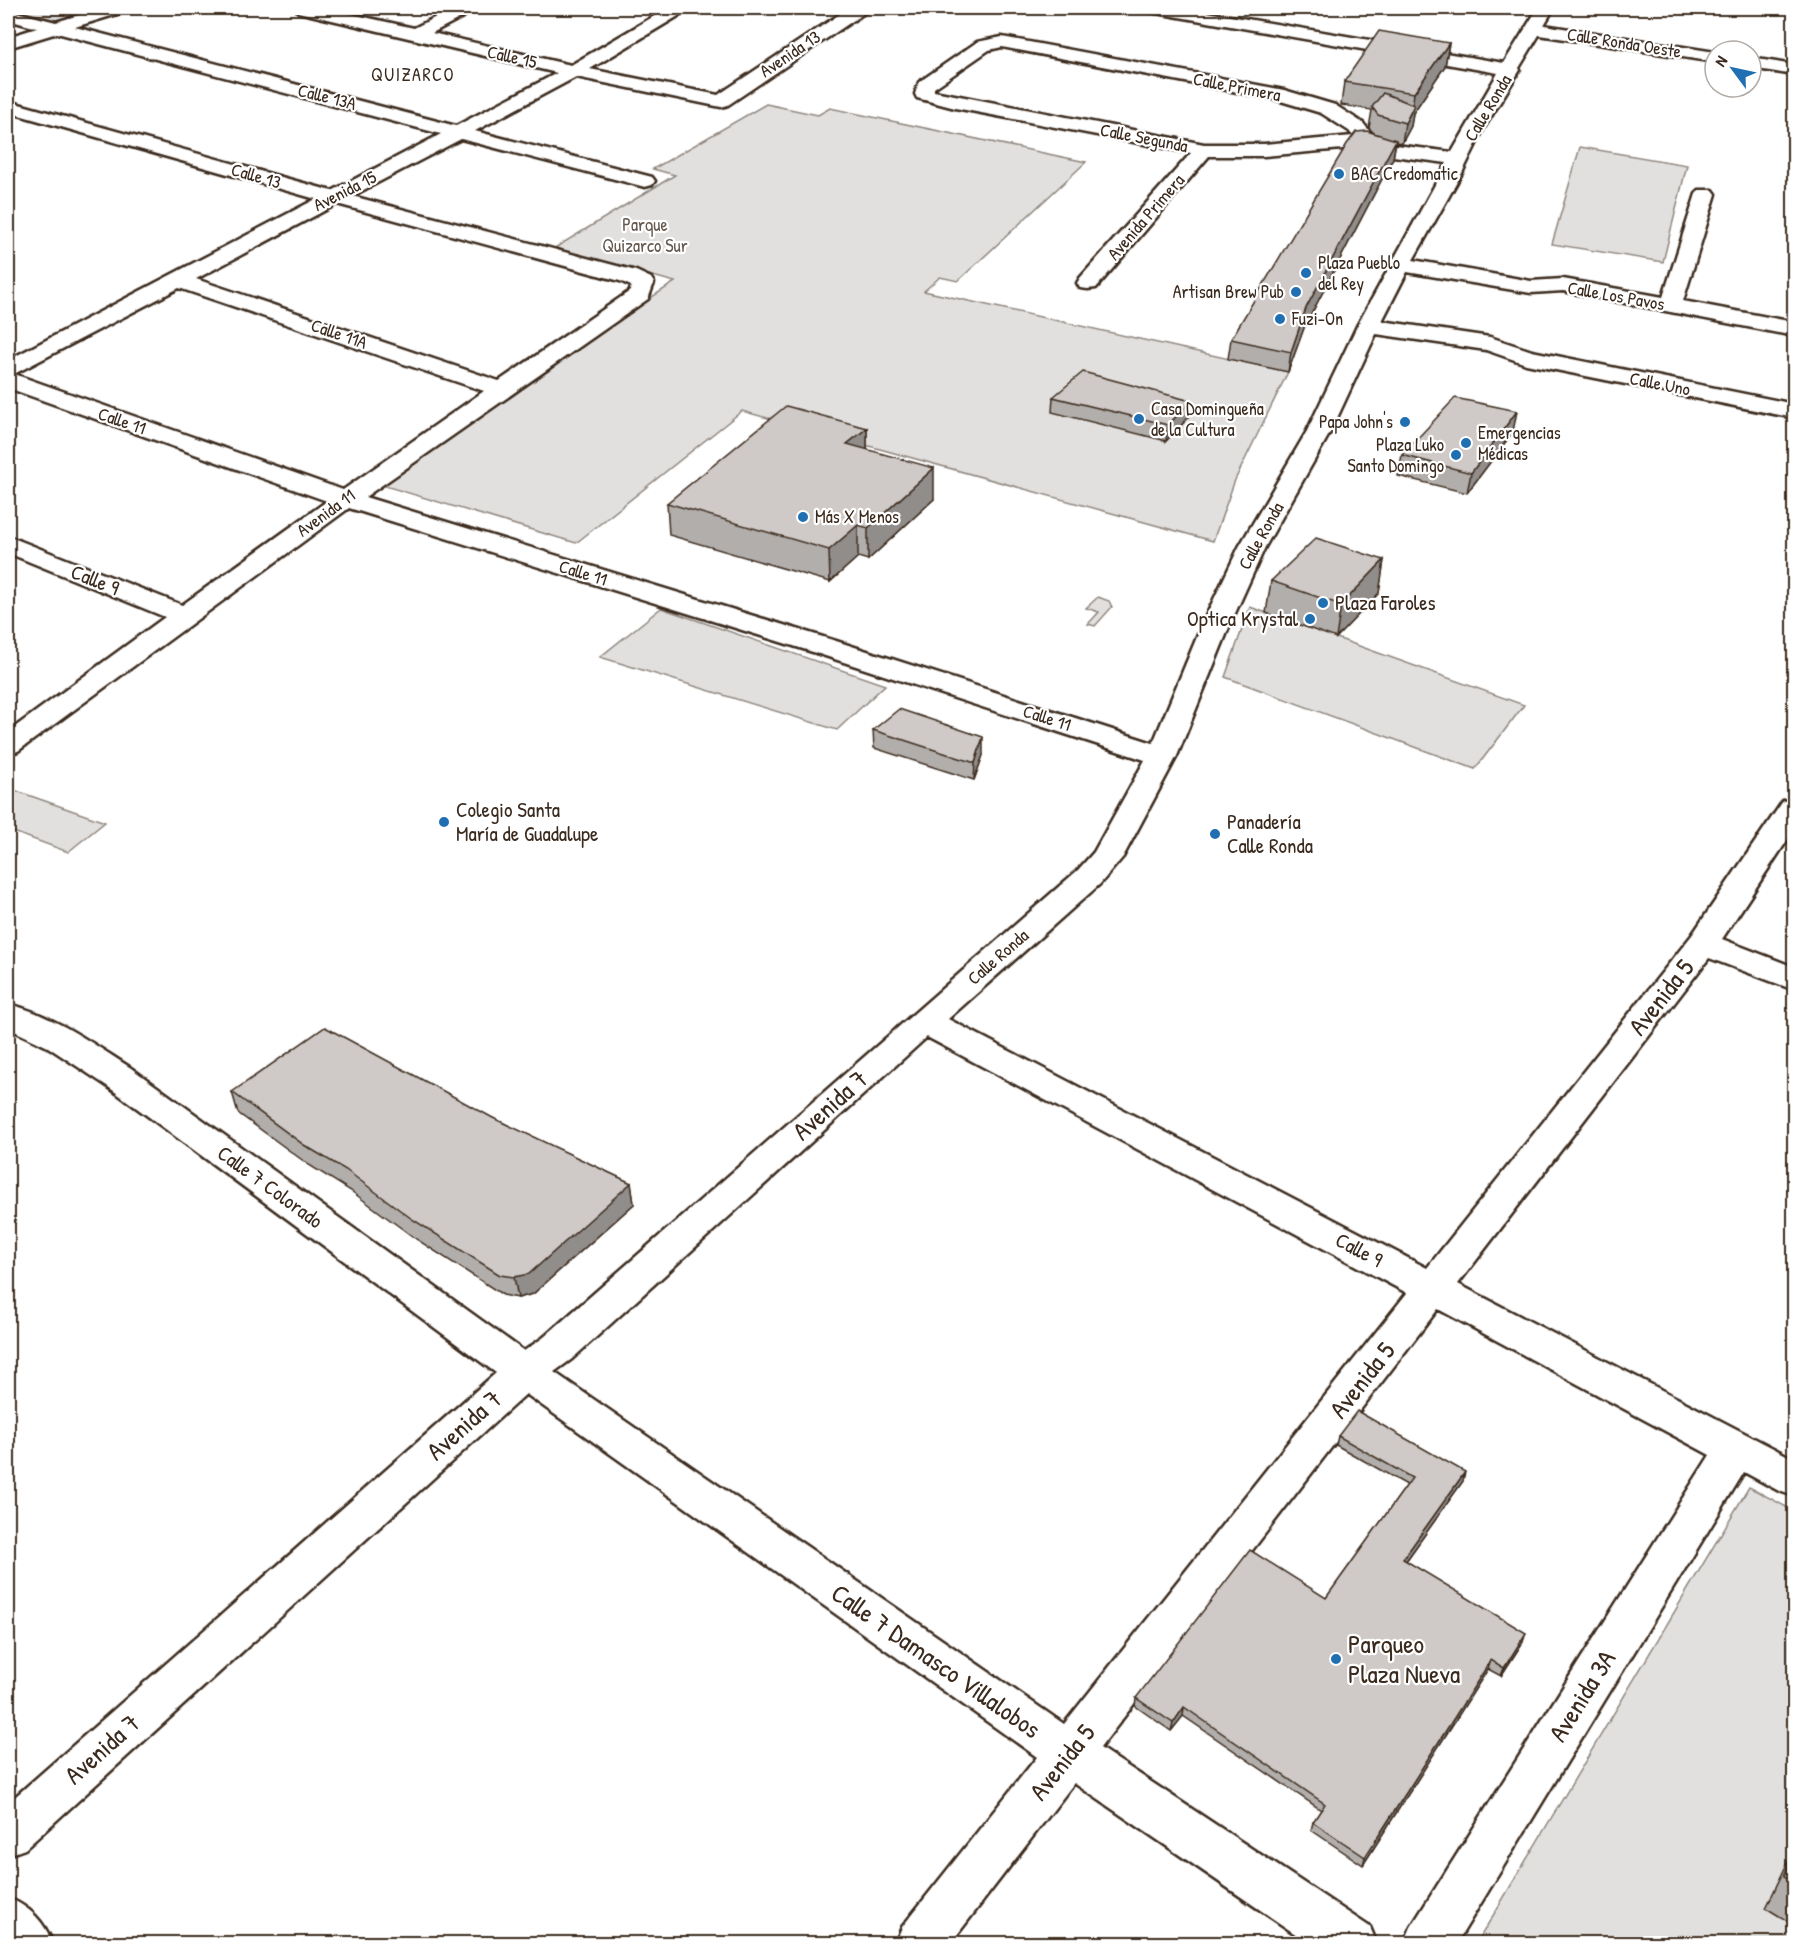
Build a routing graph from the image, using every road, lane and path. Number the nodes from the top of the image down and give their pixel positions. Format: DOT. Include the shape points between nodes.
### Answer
graph roads {
  1 [pos="118,8"];
  2 [pos="304,8"];
  3 [pos="466,8"];
  4 [pos="679,8"];
  5 [pos="860,8"];
  6 [pos="1156,8"];
  7 [pos="1546,8"];
  8 [pos="8,15"];
  9 [pos="53,27"];
  10 [pos="1534,29"];
  11 [pos="414,35"];
  12 [pos="8,43"];
  13 [pos="1703,55"];
  14 [pos="1763,65"];
  15 [pos="1511,70"];
  16 [pos="1794,70"];
  17 [pos="574,71"];
  18 [pos="924,94"];
  19 [pos="721,101"];
  20 [pos="8,106"];
  21 [pos="461,132"];
  22 [pos="1367,141"];
  23 [pos="1204,150"];
  24 [pos="1459,159"];
  25 [pos="645,181"];
  26 [pos="1706,194"];
  27 [pos="332,197"];
  28 [pos="1400,264"];
  29 [pos="177,280"];
  30 [pos="643,283"];
  31 [pos="1088,284"];
  32 [pos="1671,306"];
  33 [pos="1794,329"];
  34 [pos="1363,336"];
  35 [pos="8,369"];
  36 [pos="8,381"];
  37 [pos="501,389"];
  38 [pos="1794,411"];
  39 [pos="345,499"];
  40 [pos="8,544"];
  41 [pos="183,615"];
  42 [pos="8,745"];
  43 [pos="1162,756"];
  44 [pos="1794,808"];
  45 [pos="1703,943"];
  46 [pos="1794,979"];
  47 [pos="8,1015"];
  48 [pos="924,1021"];
  49 [pos="1433,1289"];
  50 [pos="524,1372"];
  51 [pos="1736,1449"];
  52 [pos="1794,1479"];
  53 [pos="1068,1753"];
  54 [pos="8,1833"];
  55 [pos="8,1922"];
  56 [pos="29,1944"];
  57 [pos="919,1944"];
  58 [pos="1353,1944"];
  59 [pos="1428,1944"];
  1 -- 9 [label="street"];
  2 -- 11 [label="street, Calle 15"];
  3 -- 11 [label="street"];
  4 -- 17 [label="street, Avenida 15"];
  5 -- 19 [label="street, Avenida 13"];
  6 -- 15 [label="street"];
  7 -- 10 [label="street, Calle Ronda"];
  8 -- 9 [label="street, Calle 13A"];
  9 -- 12 [label="street"];
  9 -- 21 [label="street, Calle 13A"];
  10 -- 13 [label="street, Calle Ronda Oeste"];
  10 -- 15 [label="street, Calle Ronda"];
  11 -- 17 [label="street, Calle 15"];
  14 -- 16 [label="street"];
  15 -- 24 [label="street, Calle Ronda" via="1493,94"];
  17 -- 19 [label="street, Calle 15"];
  17 -- 21 [label="street, Avenida 15"];
  18 -- 22 [label="street, Calle Primera" via="925,86 975,52 1002,42 1303,101 1328,109 1356,127"];
  18 -- 23 [label="street, Calle Segunda"];
  20 -- 27 [label="street, Calle 13"];
  21 -- 25 [label="street, Calle 13A"];
  21 -- 27 [label="street, Avenida 15"];
  22 -- 23 [label="street, Calle Segunda" via="1264,150"];
  22 -- 24 [label="street, Calle Primera" via="1393,150"];
  23 -- 31 [label="street, Avenida Primera"];
  24 -- 28 [label="street, Calle Ronda"];
  26 -- 32 [label="street"];
  27 -- 29 [label="street, Avenida 15"];
  27 -- 30 [label="street, Calle 13"];
  28 -- 32 [label="street, Calle Los Pavos" via="1531,287 1563,285"];
  28 -- 34 [label="street, Calle Ronda"];
  29 -- 35 [label="street, Avenida 15"];
  29 -- 37 [label="street, Calle 11A"];
  30 -- 37 [label="street, Avenida 11" via="640,294"];
  32 -- 33 [label="street, Calle Los Pavos"];
  34 -- 38 [label="street, Calle Uno" via="1477,360 1480,356 1526,357"];
  34 -- 43 [label="street, Calle Ronda" via="1319,430 1252,547"];
  36 -- 39 [label="street, Calle 11"];
  37 -- 39 [label="street, Avenida 11"];
  39 -- 41 [label="street, Avenida 11"];
  39 -- 43 [label="street, Calle 11" via="826,647"];
  40 -- 41 [label="street, Calle 9"];
  41 -- 42 [label="street, Avenida 11"];
  43 -- 48 [label="street, Calle Ronda" via="1107,857"];
  44 -- 45 [label="street, Avenida 5"];
  45 -- 46 [label="street"];
  45 -- 49 [label="street, Avenida 5"];
  47 -- 50 [label="street, Calle 7 Colorado" via="60,1039 119,1077"];
  48 -- 49 [label="street, Calle 9"];
  48 -- 50 [label="street, Avenida 7" via="558,1348"];
  49 -- 51 [label="street, Calle 9"];
  49 -- 53 [label="street, Avenida 5"];
  50 -- 53 [label="street, Calle 7 Damasco Villalobos"];
  50 -- 54 [label="street, Avenida 7"];
  51 -- 52 [label="street, Calle 9"];
  51 -- 59 [label="street, Avenida 3A"];
  53 -- 57 [label="street, Avenida 5"];
  53 -- 58 [label="street, Calle 7 Damasco Villalobos"];
  55 -- 56 [label="street"];
}
